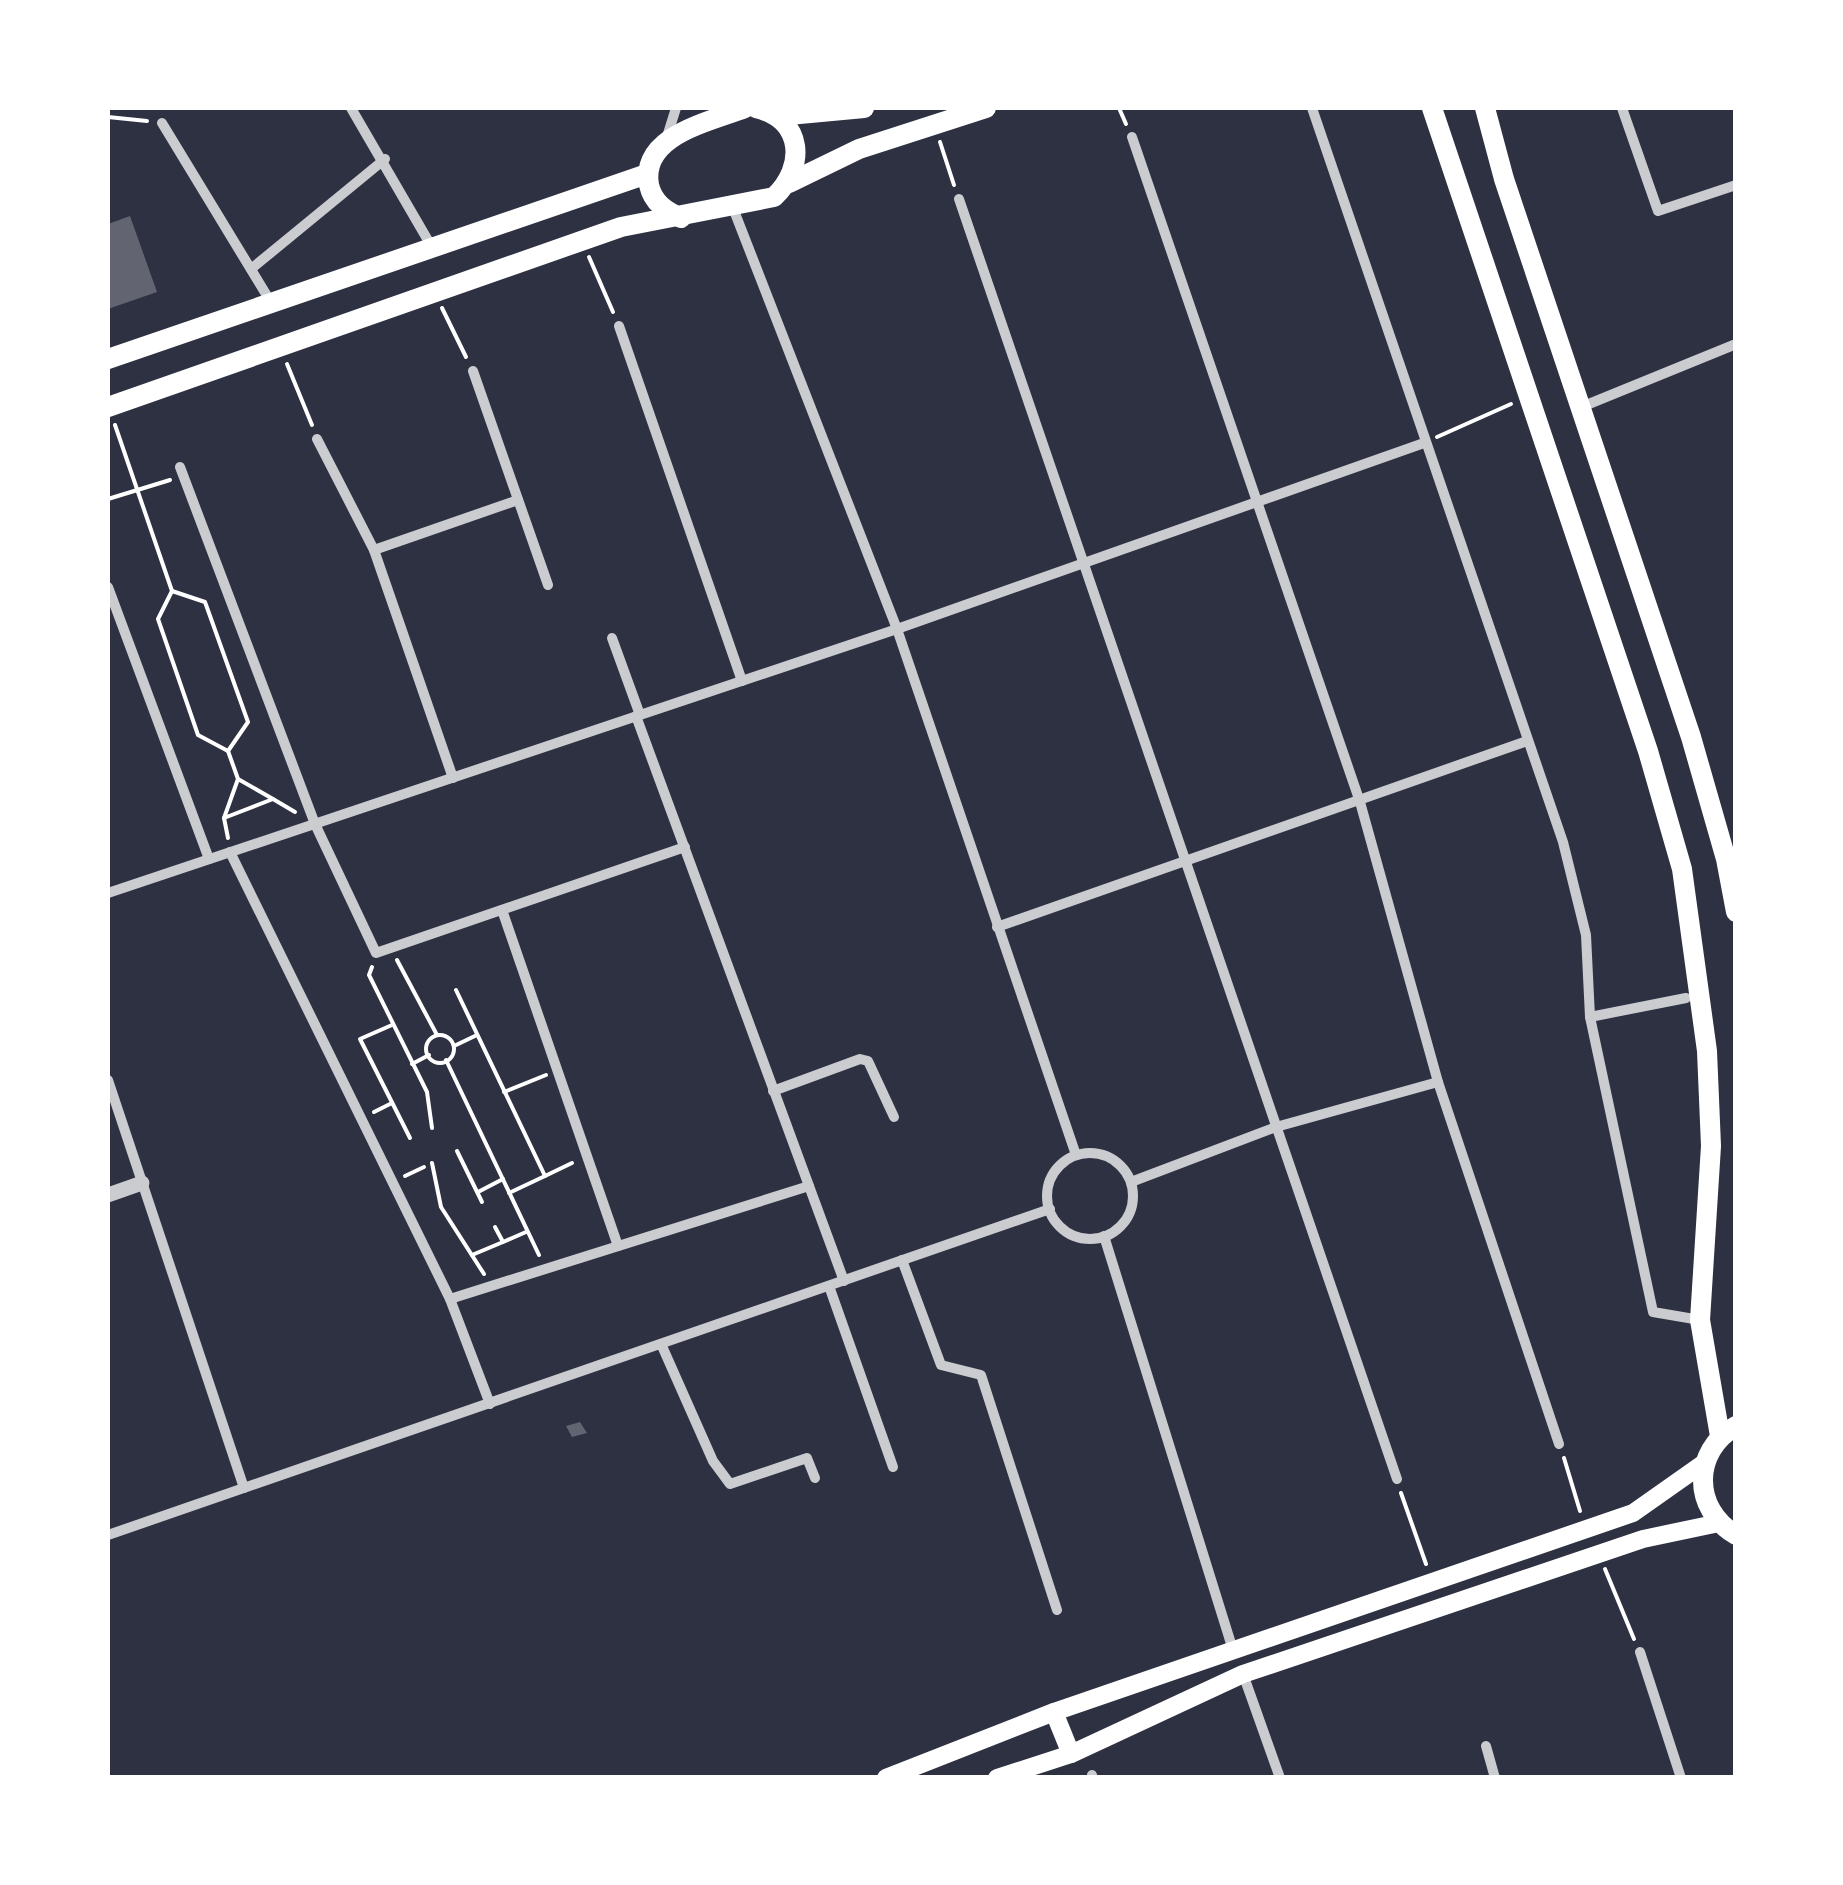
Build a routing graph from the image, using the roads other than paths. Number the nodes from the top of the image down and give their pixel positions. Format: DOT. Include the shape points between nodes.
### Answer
graph roads {
  1 [pos="351,108"];
  2 [pos="676,108"];
  3 [pos="745,108"];
  4 [pos="864,108"];
  5 [pos="986,108"];
  6 [pos="1312,108"];
  7 [pos="1432,108"];
  8 [pos="1484,108"];
  9 [pos="1622,108"];
  10 [pos="768,111"];
  11 [pos="162,123"];
  12 [pos="1132,137"];
  13 [pos="666,140"];
  14 [pos="385,160"];
  15 [pos="647,174"];
  16 [pos="789,183"];
  17 [pos="1736,185"];
  18 [pos="959,199"];
  19 [pos="733,208"];
  20 [pos="681,218"];
  21 [pos="433,249"];
  22 [pos="251,269"];
  23 [pos="272,304"];
  24 [pos="619,326"];
  25 [pos="1736,344"];
  26 [pos="108,359"];
  27 [pos="473,370"];
  28 [pos="108,406"];
  29 [pos="1579,408"];
  30 [pos="317,439"];
  31 [pos="1424,442"];
  32 [pos="182,472"];
  33 [pos="518,500"];
  34 [pos="1254,502"];
  35 [pos="374,550"];
  36 [pos="1083,563"];
  37 [pos="548,585"];
  38 [pos="108,588"];
  39 [pos="897,629"];
  40 [pos="612,638"];
  41 [pos="742,681"];
  42 [pos="638,715"];
  43 [pos="1527,742"];
  44 [pos="453,778"];
  45 [pos="1360,802"];
  46 [pos="315,824"];
  47 [pos="684,847"];
  48 [pos="230,852"];
  49 [pos="209,859"];
  50 [pos="1184,864"];
  51 [pos="108,893"];
  52 [pos="502,910"];
  53 [pos="1736,912"];
  54 [pos="998,927"];
  55 [pos="1686,998"];
  56 [pos="1590,1017"];
  57 [pos="108,1080"];
  58 [pos="1438,1082"];
  59 [pos="773,1091"];
  60 [pos="894,1117"];
  61 [pos="1276,1127"];
  62 [pos="1076,1155"];
  63 [pos="1131,1182"];
  64 [pos="142,1183"];
  65 [pos="809,1186"];
  66 [pos="108,1195"];
  67 [pos="1050,1209"];
  68 [pos="1104,1236"];
  69 [pos="618,1246"];
  70 [pos="902,1260"];
  71 [pos="844,1280"];
  72 [pos="828,1286"];
  73 [pos="450,1298"];
  74 [pos="1700,1320"];
  75 [pos="662,1346"];
  76 [pos="490,1404"];
  77 [pos="1728,1431"];
  78 [pos="1559,1444"];
  79 [pos="1704,1463"];
  80 [pos="893,1466"];
  81 [pos="815,1478"];
  82 [pos="1396,1479"];
  83 [pos="244,1488"];
  84 [pos="1727,1529"];
  85 [pos="108,1535"];
  86 [pos="1057,1610"];
  87 [pos="1233,1650"];
  88 [pos="1640,1652"];
  89 [pos="1243,1674"];
  90 [pos="1054,1712"];
  91 [pos="1486,1746"];
  92 [pos="1070,1754"];
  93 [pos="886,1778"];
  94 [pos="996,1778"];
  95 [pos="1280,1778"];
  96 [pos="1495,1778"];
  97 [pos="1681,1778"];
  1 -- 14 [label="street"];
  2 -- 13 [label="street"];
  3 -- 13 [label="main road"];
  4 -- 10 [label="main road"];
  5 -- 16 [label="main road" via="859,149"];
  6 -- 31 [label="street"];
  7 -- 74 [label="main road" via="1682,869 1702,995 1711,1146"];
  8 -- 29 [label="main road"];
  9 -- 17 [label="street" via="1658,211"];
  10 -- 16 [label="main road" via="796,143"];
  11 -- 22 [label="street"];
  12 -- 34 [label="street"];
  13 -- 15 [label="main road"];
  14 -- 21 [label="street"];
  14 -- 22 [label="street"];
  15 -- 20 [label="main road" via="663,209"];
  15 -- 21 [label="main road"];
  16 -- 19 [label="main road" via="774,197"];
  18 -- 36 [label="street"];
  19 -- 20 [label="main road"];
  19 -- 39 [label="street"];
  20 -- 28 [label="main road" via="621,227"];
  21 -- 23 [label="main road"];
  22 -- 23 [label="street"];
  23 -- 26 [label="main road"];
  24 -- 41 [label="street"];
  25 -- 29 [label="street"];
  27 -- 33 [label="street"];
  29 -- 53 [label="main road" via="1691,737"];
  30 -- 35 [label="street"];
  31 -- 34 [label="street"];
  31 -- 43 [label="street"];
  32 -- 46 [label="street"];
  33 -- 35 [label="street"];
  33 -- 37 [label="street"];
  34 -- 36 [label="street"];
  34 -- 45 [label="street"];
  35 -- 44 [label="street"];
  36 -- 39 [label="street"];
  36 -- 50 [label="street"];
  38 -- 49 [label="street"];
  39 -- 41 [label="street"];
  39 -- 54 [label="street"];
  40 -- 42 [label="street"];
  41 -- 42 [label="street"];
  42 -- 44 [label="street"];
  42 -- 47 [label="street"];
  43 -- 45 [label="street"];
  43 -- 56 [label="street" via="1563,842 1586,935"];
  44 -- 46 [label="street"];
  45 -- 50 [label="street"];
  45 -- 58 [label="street"];
  46 -- 48 [label="street"];
  46 -- 52 [label="street" via="376,953"];
  47 -- 52 [label="street"];
  47 -- 59 [label="street"];
  48 -- 49 [label="street"];
  48 -- 73 [label="street"];
  49 -- 51 [label="street"];
  50 -- 54 [label="street"];
  50 -- 61 [label="street"];
  52 -- 69 [label="street"];
  54 -- 62 [label="street"];
  55 -- 56 [label="street"];
  56 -- 74 [label="street" via="1653,1312"];
  57 -- 64 [label="street"];
  58 -- 61 [label="street"];
  58 -- 78 [label="street"];
  59 -- 60 [label="street" via="868,1060"];
  59 -- 65 [label="street"];
  61 -- 63 [label="street"];
  61 -- 82 [label="street"];
  62 -- 63 [label="street" via="1109,1158"];
  62 -- 67 [label="street" via="1052,1176"];
  63 -- 68 [label="street" via="1129,1215"];
  64 -- 66 [label="street"];
  64 -- 83 [label="street"];
  65 -- 69 [label="street"];
  65 -- 71 [label="street"];
  67 -- 68 [label="street" via="1072,1234"];
  67 -- 70 [label="street"];
  68 -- 87 [label="street"];
  69 -- 73 [label="street"];
  70 -- 71 [label="street"];
  70 -- 86 [label="street" via="941,1365 981,1375"];
  71 -- 72 [label="street"];
  72 -- 75 [label="street"];
  72 -- 80 [label="street"];
  73 -- 76 [label="street"];
  74 -- 77 [label="main road"];
  75 -- 76 [label="street"];
  75 -- 81 [label="street" via="730,1484 808,1458"];
  76 -- 83 [label="street"];
  77 -- 79 [label="main road"];
  79 -- 84 [label="main road" via="1704,1495"];
  79 -- 87 [label="main road" via="1633,1513"];
  83 -- 85 [label="street"];
  84 -- 89 [label="main road" via="1599,1554"];
  87 -- 90 [label="main road"];
  88 -- 97 [label="street"];
  89 -- 92 [label="main road"];
  89 -- 95 [label="street"];
  90 -- 92 [label="main road"];
  90 -- 93 [label="main road"];
  91 -- 96 [label="street"];
  92 -- 94 [label="main road"];
}
